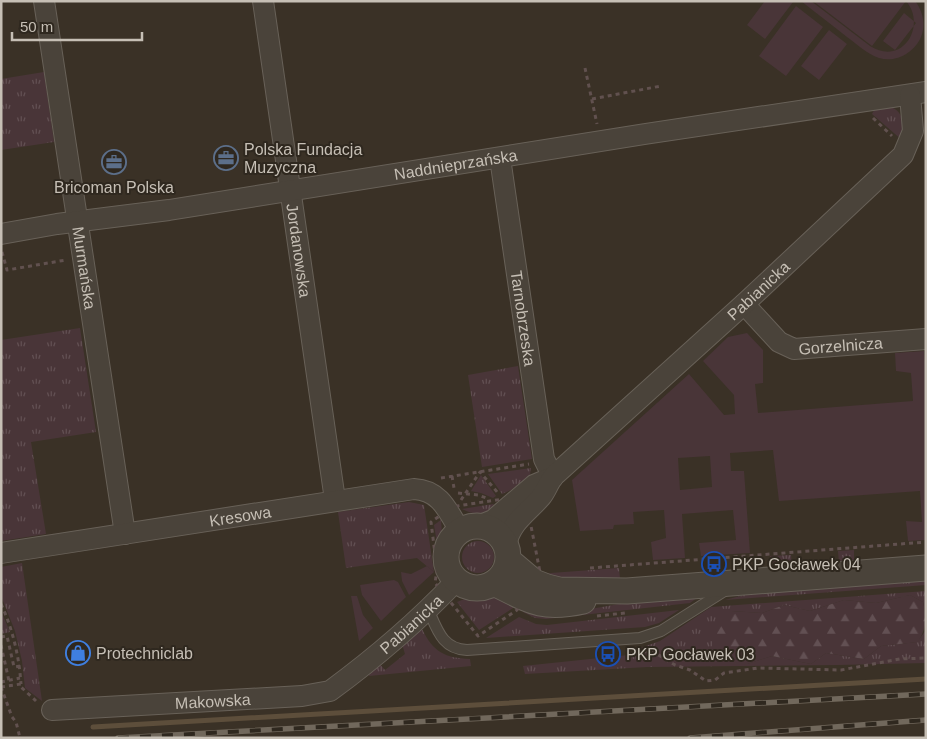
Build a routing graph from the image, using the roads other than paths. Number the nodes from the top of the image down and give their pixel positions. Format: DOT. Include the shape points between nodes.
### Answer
graph roads {
  1 [pos="44,1"];
  2 [pos="263,1"];
  3 [pos="918,94"];
  4 [pos="500,158"];
  5 [pos="290,191"];
  6 [pos="77,221"];
  7 [pos="1,234"];
  8 [pos="744,304"];
  9 [pos="926,339"];
  10 [pos="553,477"];
  11 [pos="335,500"];
  12 [pos="520,513"];
  13 [pos="469,528"];
  14 [pos="125,534"];
  15 [pos="507,552"];
  16 [pos="1,553"];
  17 [pos="926,568"];
  18 [pos="744,582"];
  19 [pos="494,583"];
  20 [pos="450,587"];
  21 [pos="530,590"];
  22 [pos="428,609"];
  23 [pos="364,666"];
  24 [pos="52,710"];
  1 -- 6 [label="street, Murmańska"];
  2 -- 5 [label="street, Jordanowska"];
  3 -- 4 [label="street, Naddnieprzańska"];
  3 -- 8 [label="street, Pabianicka" via="913,131 903,155"];
  4 -- 5 [label="street, Naddnieprzańska"];
  4 -- 10 [label="street, Tarnobrzeska" via="544,459"];
  5 -- 6 [label="street, Naddnieprzańska"];
  5 -- 11 [label="street, Jordanowska"];
  6 -- 7 [label="street, Naddnieprzańska"];
  6 -- 14 [label="street, Murmańska"];
  8 -- 9 [label="street, Gorzelnicza" via="780,342 794,349"];
  8 -- 10 [label="street, Pabianicka"];
  10 -- 12 [label="street, Pabianicka" via="542,496"];
  11 -- 13 [label="street, Kresowa" via="422,489 435,494 452,508"];
  11 -- 14 [label="street, Kresowa"];
  12 -- 13 [label="street, Pabianicka"];
  12 -- 15 [label="street, Pabianicka" via="509,533"];
  13 -- 15 [label="street" via="495,531"];
  13 -- 20 [label="street" via="450,542 446,556"];
  14 -- 16 [label="street, Kresowa"];
  15 -- 19 [label="street" via="504,573"];
  15 -- 21 [label="street"];
  17 -- 18 [label="street"];
  18 -- 21 [label="street" via="627,591 547,587"];
  18 -- 22 [label="lane" via="719,593 661,631 640,638 458,650 442,637"];
  19 -- 20 [label="street" via="477,588"];
  19 -- 21 [label="street"];
  20 -- 22 [label="street, Pabianicka"];
  22 -- 23 [label="street, Pabianicka"];
  23 -- 24 [label="street, Makowska" via="330,691 306,696"];
}
